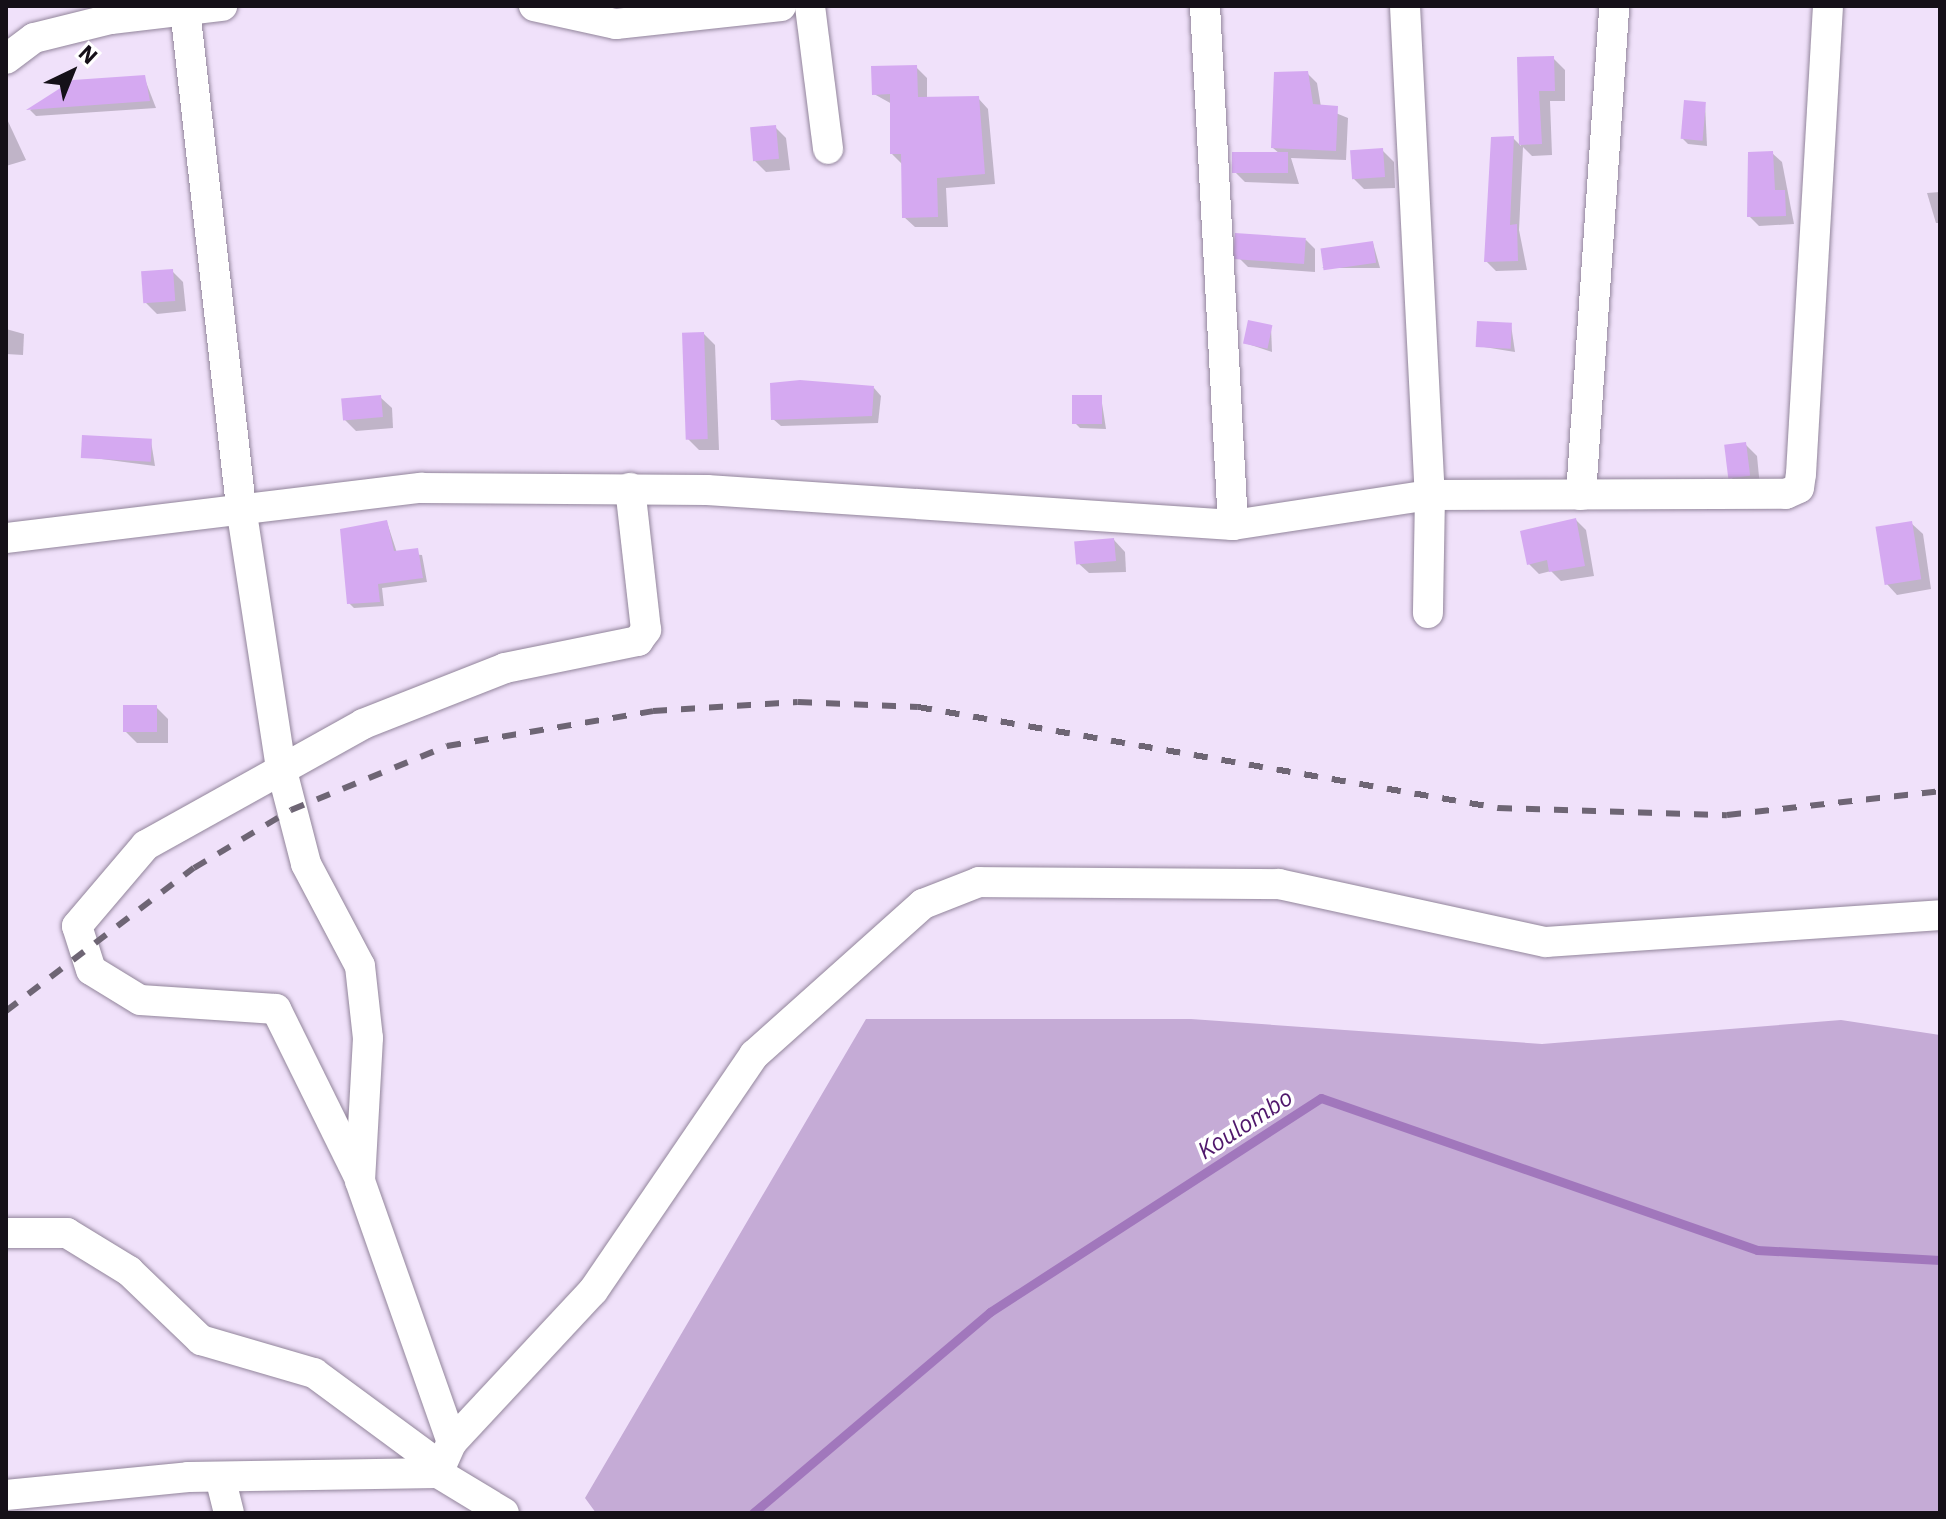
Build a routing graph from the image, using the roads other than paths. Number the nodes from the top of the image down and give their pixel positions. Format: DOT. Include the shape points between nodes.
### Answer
graph roads {
  1 [pos="222,6"];
  2 [pos="534,6"];
  3 [pos="781,6"];
  4 [pos="810,6"];
  5 [pos="1205,6"];
  6 [pos="1405,6"];
  7 [pos="1614,6"];
  8 [pos="1828,6"];
  9 [pos="185,9"];
  10 [pos="615,15"];
  11 [pos="6,59"];
  12 [pos="828,149"];
  13 [pos="630,488"];
  14 [pos="1430,495"];
  15 [pos="1581,495"];
  16 [pos="241,507"];
  17 [pos="1233,525"];
  18 [pos="6,538"];
  19 [pos="1428,613"];
  20 [pos="281,767"];
  21 [pos="1940,915"];
  22 [pos="360,1181"];
  23 [pos="6,1233"];
  24 [pos="443,1461"];
  25 [pos="220,1477"];
  26 [pos="6,1495"];
  27 [pos="229,1513"];
  28 [pos="504,1513"];
  1 -- 9 [label="street"];
  2 -- 10 [label="street"];
  3 -- 10 [label="street"];
  4 -- 12 [label="street"];
  5 -- 17 [label="street"];
  6 -- 14 [label="street"];
  7 -- 15 [label="street"];
  8 -- 15 [label="street" via="1799,488 1786,494"];
  9 -- 11 [label="street" via="34,38"];
  9 -- 16 [label="street"];
  13 -- 16 [label="street" via="421,488"];
  13 -- 17 [label="street"];
  13 -- 20 [label="street" via="646,630 638,641 505,668 363,724"];
  14 -- 15 [label="street"];
  14 -- 17 [label="street"];
  14 -- 19 [label="street"];
  16 -- 18 [label="street"];
  16 -- 20 [label="street"];
  20 -- 22 [label="street" via="306,864 360,966 368,1038"];
  20 -- 22 [label="street" via="146,845 77,926 91,970 140,1000 276,1009"];
  21 -- 24 [label="street" via="1546,942 1279,884 979,882 923,904 754,1055 593,1291"];
  22 -- 24 [label="street"];
  23 -- 24 [label="street" via="67,1233 129,1271 201,1340 314,1373"];
  24 -- 25 [label="street"];
  24 -- 28 [label="street"];
  25 -- 26 [label="street"];
  25 -- 27 [label="street"];
}
